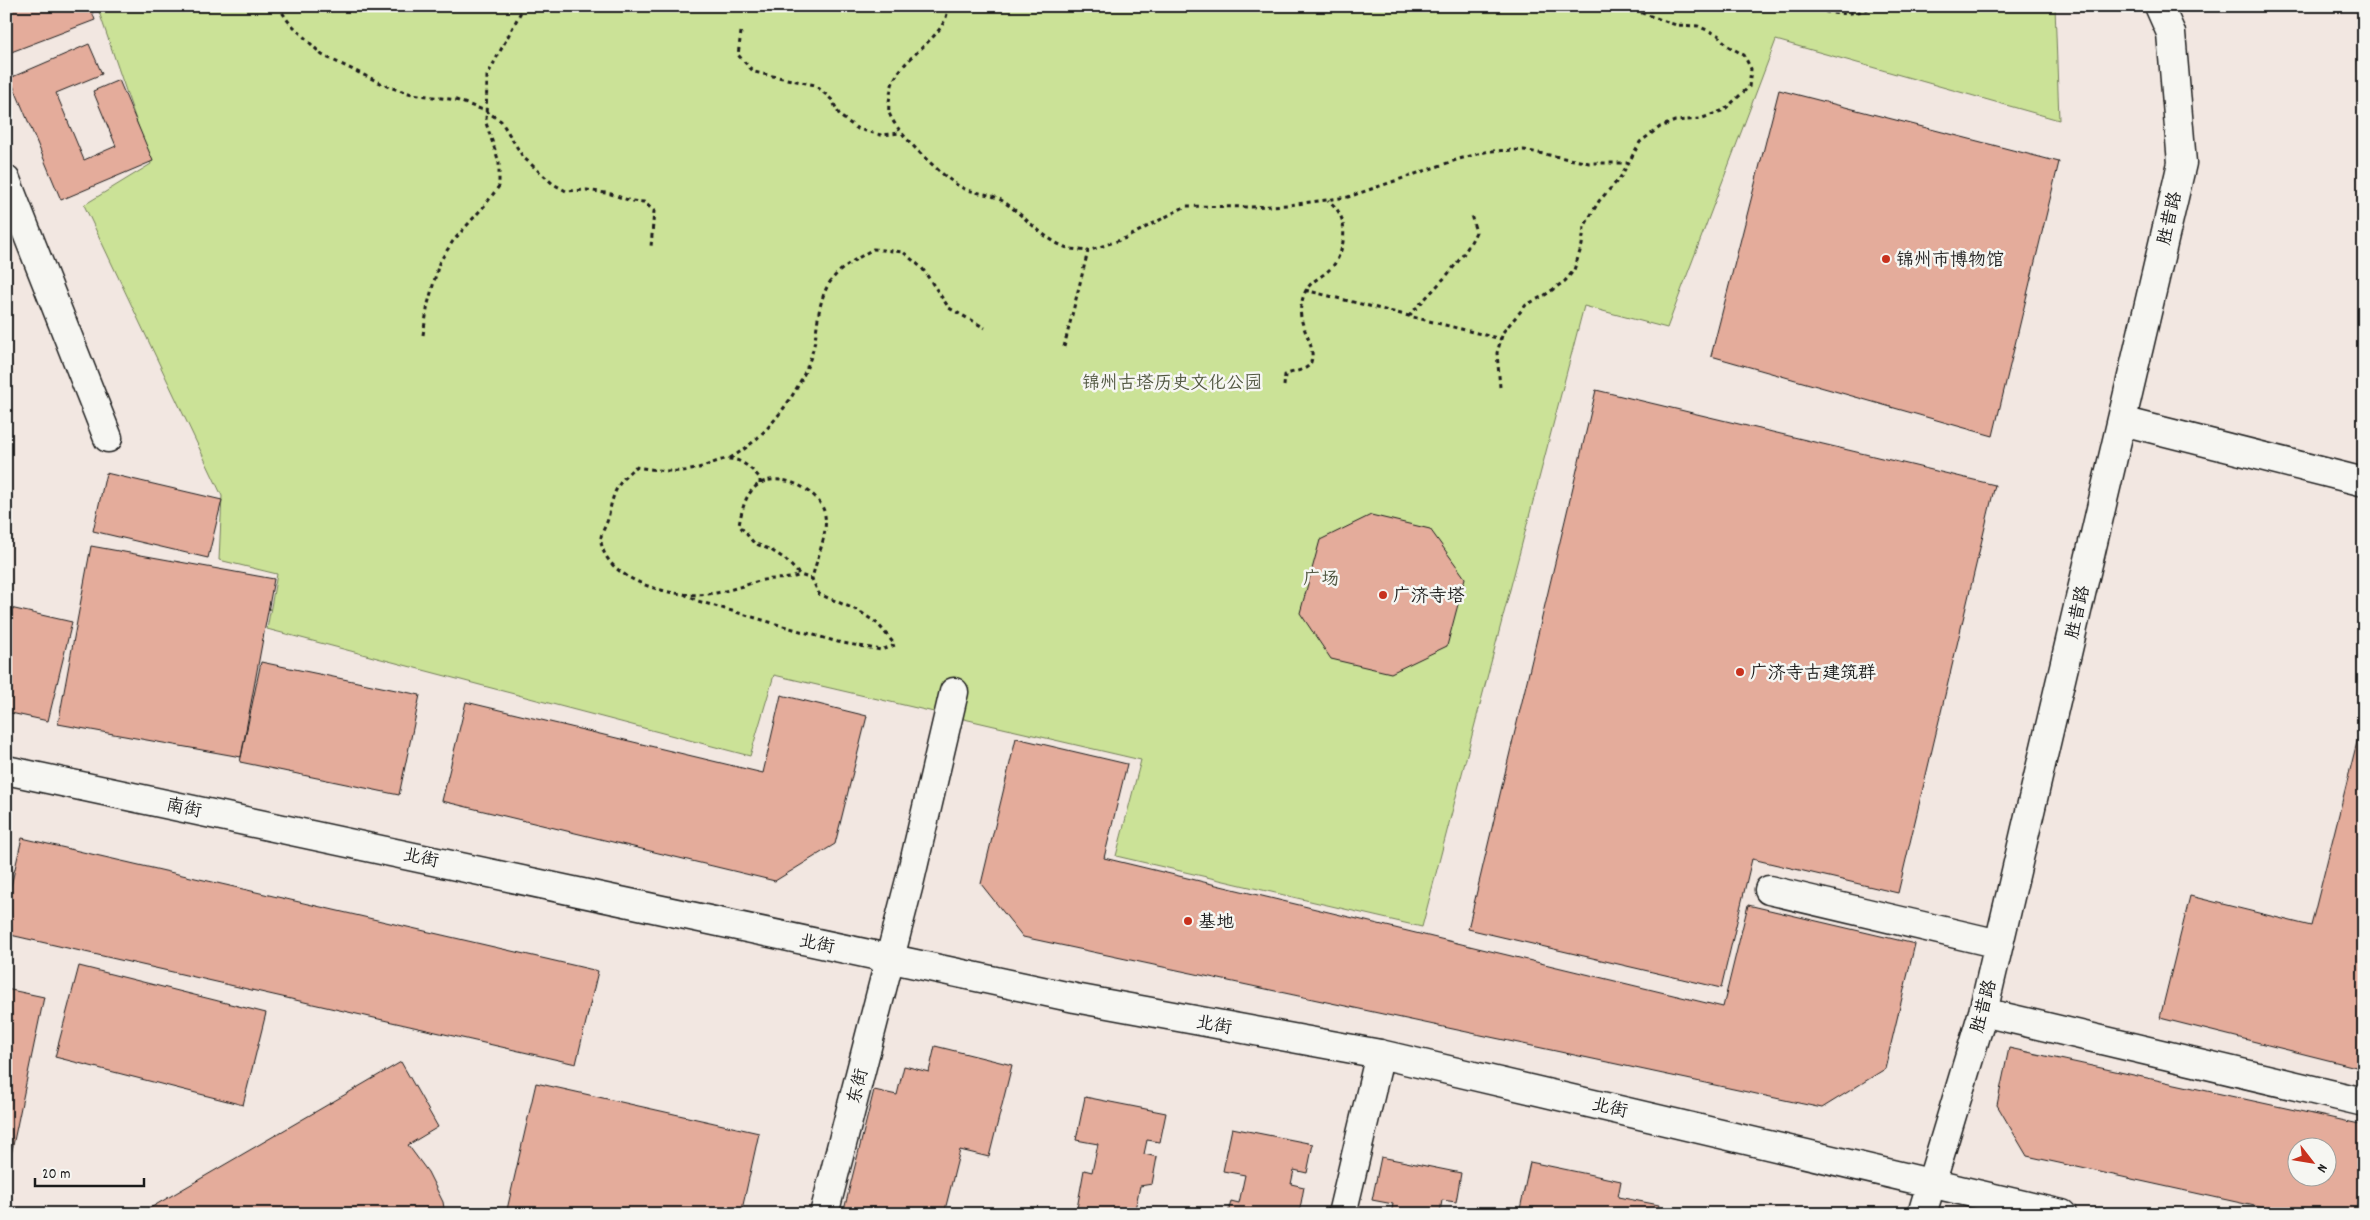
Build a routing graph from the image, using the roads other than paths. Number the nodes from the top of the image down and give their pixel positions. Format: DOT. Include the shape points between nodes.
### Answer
graph roads {
  1 [pos="2159,6"];
  2 [pos="6,180"];
  3 [pos="2122,421"];
  4 [pos="108,438"];
  5 [pos="2364,482"];
  6 [pos="954,692"];
  7 [pos="6,770"];
  8 [pos="362,844"];
  9 [pos="1769,890"];
  10 [pos="1999,944"];
  11 [pos="890,959"];
  12 [pos="1983,1012"];
  13 [pos="1380,1054"];
  14 [pos="2364,1102"];
  15 [pos="1930,1181"];
  16 [pos="824,1214"];
  17 [pos="1342,1214"];
  18 [pos="1922,1214"];
  19 [pos="2062,1214"];
  1 -- 3 [label="street, 胜昔路" via="2171,33 2182,164"];
  2 -- 4 [label="street"];
  3 -- 5 [label="street"];
  3 -- 10 [label="street, 胜昔路"];
  6 -- 11 [label="street, 东街"];
  7 -- 8 [label="street, 南街"];
  8 -- 11 [label="street, 北街"];
  9 -- 10 [label="street"];
  10 -- 12 [label="street, 胜昔路"];
  11 -- 13 [label="street, 北街" via="1075,998"];
  11 -- 16 [label="street, 东街"];
  12 -- 14 [label="street"];
  12 -- 15 [label="street, 胜昔路"];
  13 -- 15 [label="street, 北街"];
  13 -- 17 [label="street"];
  15 -- 18 [label="street, 胜昔路"];
  15 -- 19 [label="street, 北街"];
}
